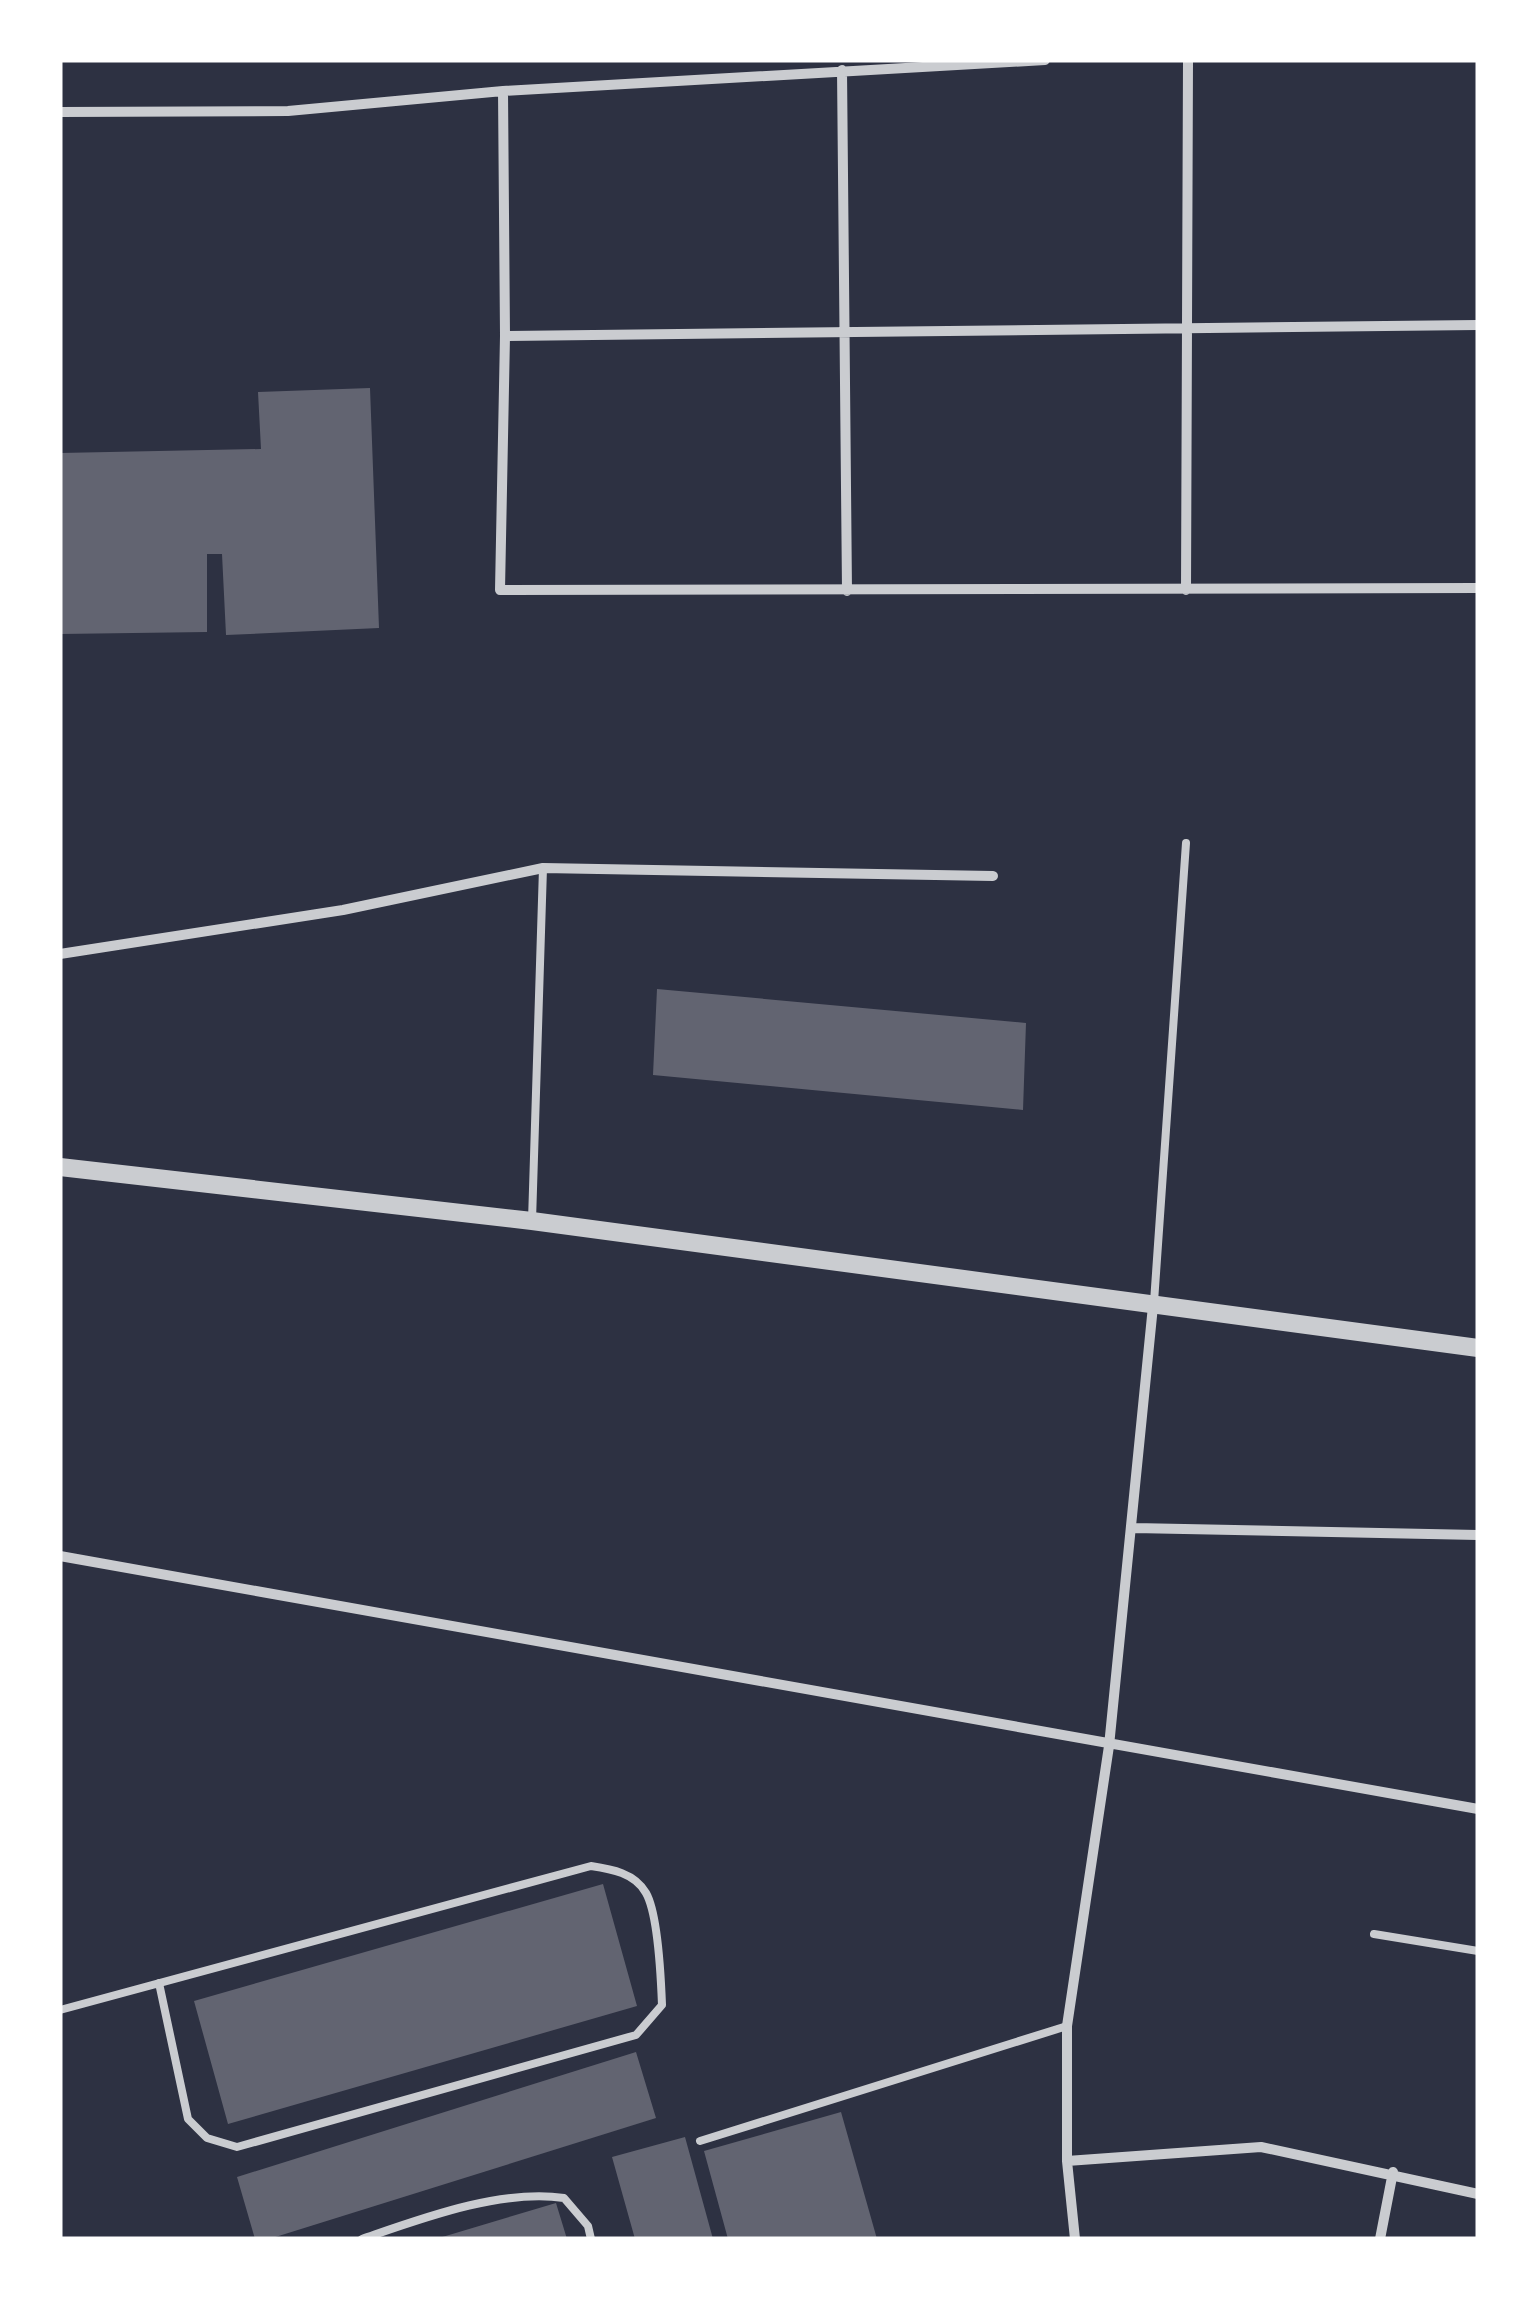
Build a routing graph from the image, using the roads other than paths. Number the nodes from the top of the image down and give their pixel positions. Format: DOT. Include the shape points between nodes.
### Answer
graph roads {
  1 [pos="1044,60"];
  2 [pos="1188,60"];
  3 [pos="842,70"];
  4 [pos="503,91"];
  5 [pos="60,112"];
  6 [pos="1478,325"];
  7 [pos="1188,328"];
  8 [pos="844,333"];
  9 [pos="505,336"];
  10 [pos="1478,588"];
  11 [pos="1186,590"];
  12 [pos="847,591"];
  13 [pos="1186,843"];
  14 [pos="543,868"];
  15 [pos="994,876"];
  16 [pos="60,954"];
  17 [pos="60,1167"];
  18 [pos="532,1220"];
  19 [pos="1153,1306"];
  20 [pos="1478,1348"];
  21 [pos="1134,1528"];
  22 [pos="1478,1536"];
  23 [pos="60,1556"];
  24 [pos="1110,1746"];
  25 [pos="1478,1809"];
  26 [pos="1374,1934"];
  27 [pos="1478,1952"];
  28 [pos="159,1983"];
  29 [pos="60,2010"];
  30 [pos="1067,2026"];
  31 [pos="700,2141"];
  32 [pos="1067,2161"];
  33 [pos="1393,2172"];
  34 [pos="1478,2194"];
  35 [pos="362,2239"];
  36 [pos="591,2239"];
  37 [pos="1075,2239"];
  38 [pos="1380,2239"];
  1 -- 3 [label="street"];
  2 -- 7 [label="street"];
  3 -- 4 [label="street"];
  3 -- 8 [label="street"];
  4 -- 5 [label="street" via="288,112"];
  4 -- 9 [label="street"];
  6 -- 7 [label="street"];
  7 -- 8 [label="street"];
  7 -- 11 [label="street"];
  8 -- 9 [label="street"];
  8 -- 12 [label="street"];
  9 -- 12 [label="street" via="500,590"];
  10 -- 11 [label="street"];
  11 -- 12 [label="street"];
  13 -- 19 [label="lane"];
  14 -- 15 [label="street"];
  14 -- 16 [label="street" via="343,910"];
  14 -- 18 [label="lane"];
  17 -- 18 [label="street"];
  18 -- 19 [label="street"];
  19 -- 20 [label="street"];
  19 -- 21 [label="street"];
  21 -- 22 [label="street"];
  21 -- 24 [label="street"];
  23 -- 24 [label="street"];
  24 -- 25 [label="street"];
  24 -- 30 [label="street"];
  26 -- 27 [label="lane"];
  28 -- 28 [label="lane" via="590,1866 620,1870 646,1892 662,2004 636,2034 237,2147 207,2138 188,2118"];
  28 -- 29 [label="lane"];
  30 -- 31 [label="lane"];
  30 -- 32 [label="street"];
  32 -- 33 [label="street" via="1261,2147"];
  32 -- 37 [label="street"];
  33 -- 34 [label="street"];
  33 -- 38 [label="street"];
  35 -- 36 [label="lane" via="535,2194 564,2198"];
}
